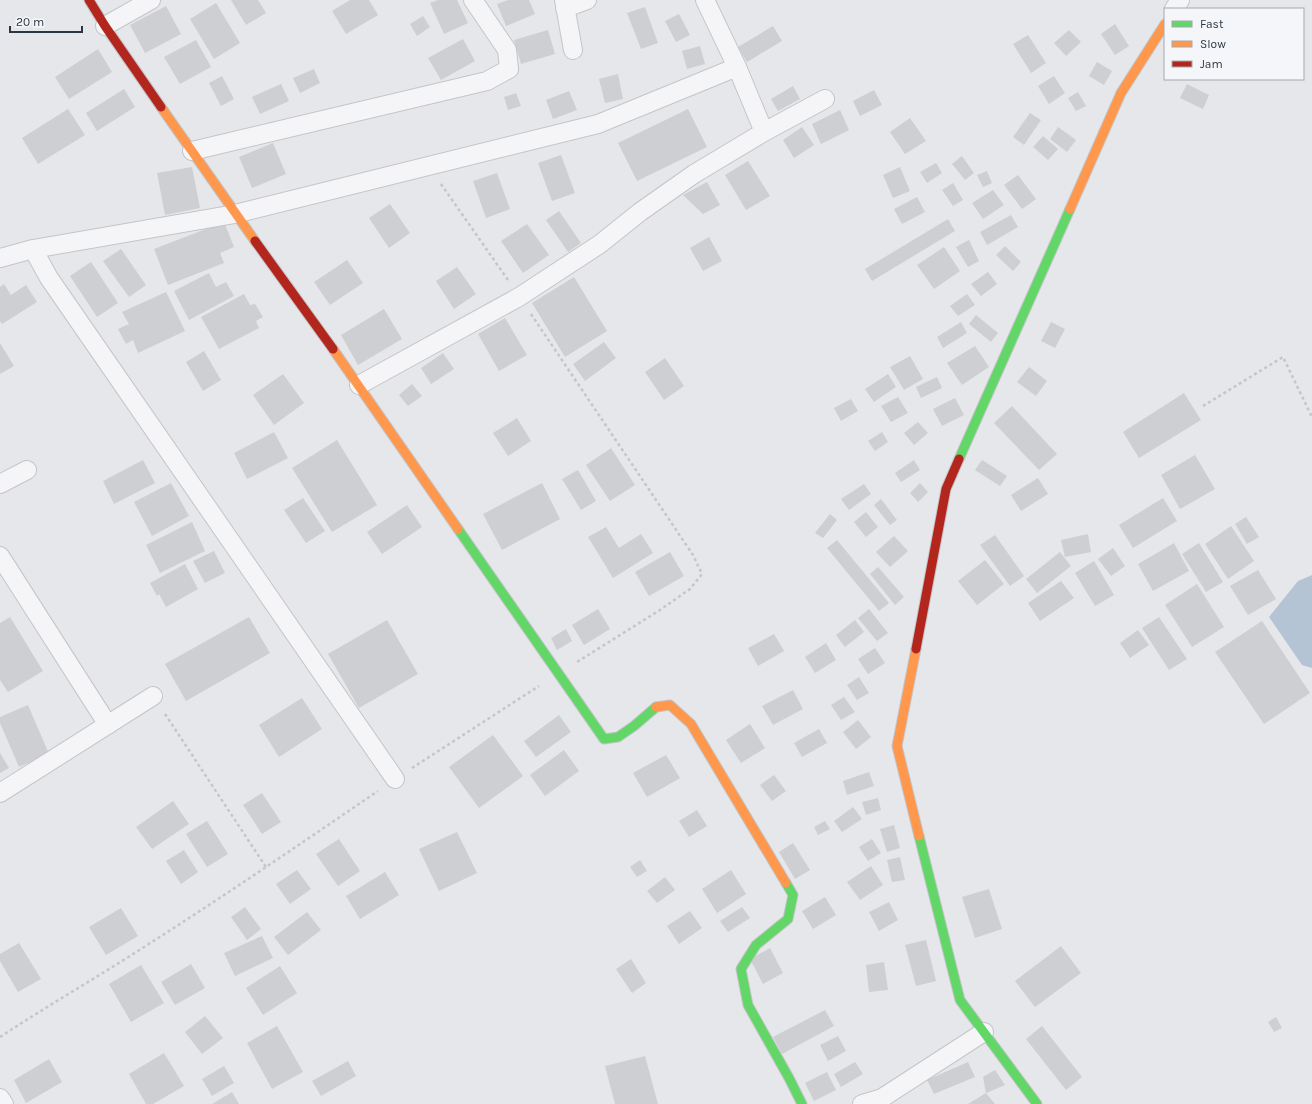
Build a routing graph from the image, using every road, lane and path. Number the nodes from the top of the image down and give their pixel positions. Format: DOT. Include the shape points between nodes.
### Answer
graph roads {
  1 [pos="89,0"];
  2 [pos="151,0"];
  3 [pos="473,0"];
  4 [pos="587,0"];
  5 [pos="705,0"];
  6 [pos="565,4"];
  7 [pos="105,26"];
  8 [pos="1164,26"];
  9 [pos="574,50"];
  10 [pos="737,67"];
  11 [pos="825,99"];
  12 [pos="764,132"];
  13 [pos="192,151"];
  14 [pos="428,166"];
  15 [pos="234,214"];
  16 [pos="33,249"];
  17 [pos="0,258"];
  18 [pos="519,297"];
  19 [pos="359,385"];
  20 [pos="1203,406"];
  21 [pos="1312,417"];
  22 [pos="27,470"];
  23 [pos="0,484"];
  24 [pos="0,556"];
  25 [pos="558,674"];
  26 [pos="153,696"];
  27 [pos="108,725"];
  28 [pos="394,779"];
  29 [pos="0,793"];
  30 [pos="266,867"];
  31 [pos="984,1032"];
  32 [pos="0,1037"];
  33 [pos="0,1098"];
  34 [pos="4,1104"];
  35 [pos="802,1104"];
  36 [pos="862,1104"];
  37 [pos="1037,1104"];
  1 -- 7 [label="street"];
  2 -- 7 [label="street"];
  3 -- 13 [label="street" via="507,50 509,69 487,81"];
  4 -- 6 [label="street"];
  5 -- 10 [label="street"];
  6 -- 9 [label="street"];
  7 -- 13 [label="street"];
  8 -- 31 [label="street" via="1121,94 946,489 897,746 960,1000"];
  10 -- 12 [label="street"];
  10 -- 14 [label="street" via="598,124"];
  11 -- 12 [label="street"];
  12 -- 18 [label="street" via="694,174 600,244"];
  13 -- 15 [label="street"];
  14 -- 15 [label="street"];
  14 -- 18 [label="path"];
  15 -- 16 [label="street"];
  15 -- 19 [label="street"];
  16 -- 17 [label="street"];
  16 -- 28 [label="street" via="49,278"];
  18 -- 19 [label="street"];
  18 -- 25 [label="path" via="693,554 702,574 690,589 660,610"];
  19 -- 25 [label="street"];
  20 -- 21 [label="path" via="1284,357"];
  22 -- 23 [label="street"];
  24 -- 27 [label="street"];
  25 -- 28 [label="path"];
  25 -- 35 [label="street" via="604,738 618,737 655,708 670,705 691,724 793,895 788,919 756,945 741,968 748,1005"];
  26 -- 27 [label="street"];
  26 -- 30 [label="path"];
  27 -- 29 [label="street"];
  28 -- 30 [label="path"];
  30 -- 32 [label="path" via="143,948"];
  31 -- 36 [label="street" via="882,1098"];
  31 -- 37 [label="street"];
  33 -- 34 [label="street"];
}
